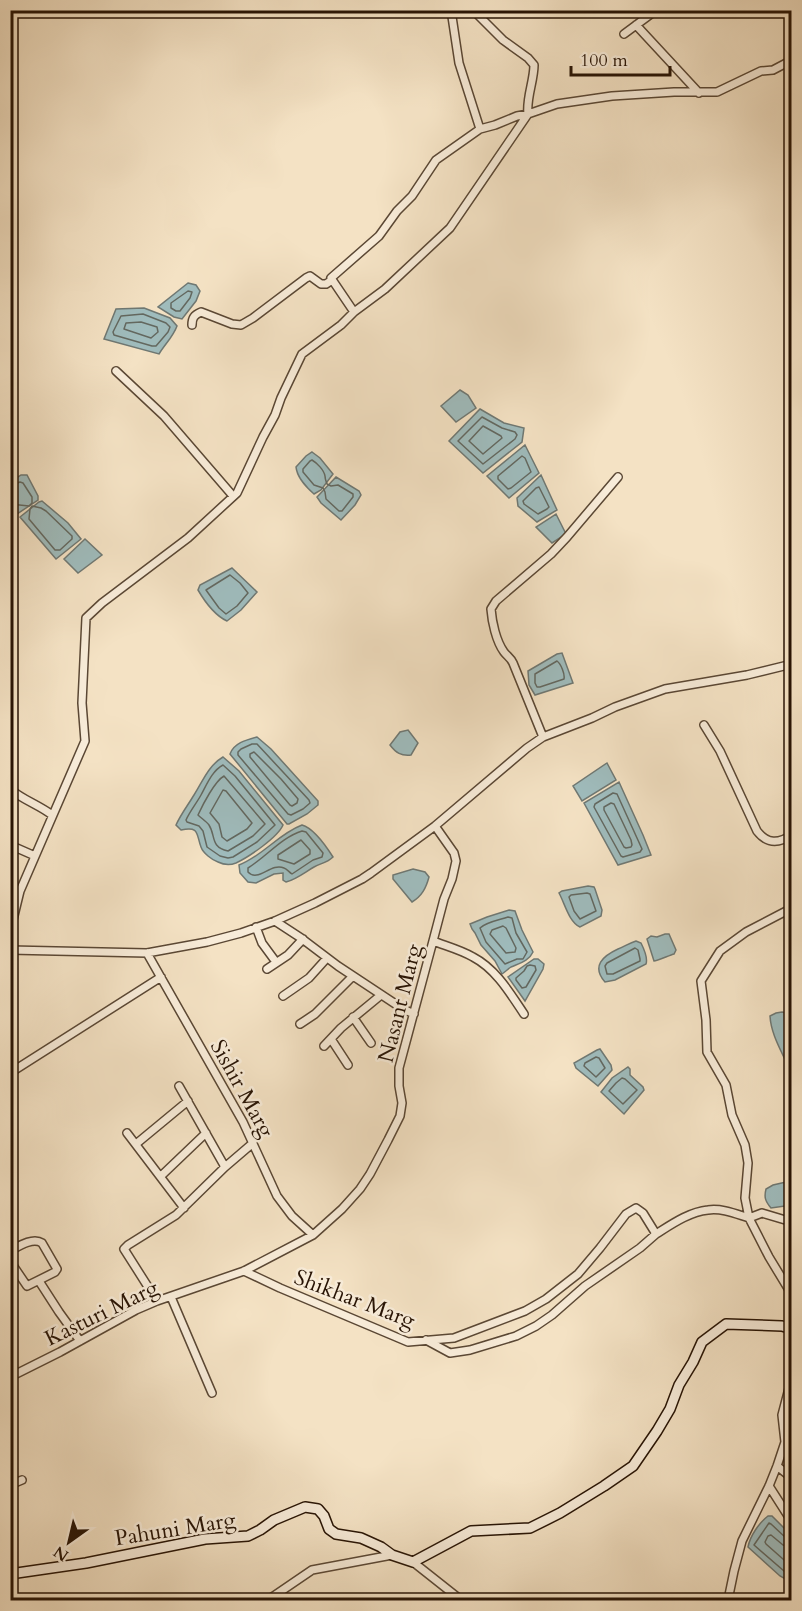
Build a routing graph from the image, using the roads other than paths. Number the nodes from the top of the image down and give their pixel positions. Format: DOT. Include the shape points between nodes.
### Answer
graph roads {
  1 [pos="451,10"];
  2 [pos="473,10"];
  3 [pos="651,14"];
  4 [pos="636,25"];
  5 [pos="624,34"];
  6 [pos="792,60"];
  7 [pos="699,93"];
  8 [pos="528,114"];
  9 [pos="480,129"];
  10 [pos="332,280"];
  11 [pos="354,312"];
  12 [pos="192,325"];
  13 [pos="116,371"];
  14 [pos="618,477"];
  15 [pos="233,496"];
  16 [pos="792,664"];
  17 [pos="704,725"];
  18 [pos="543,737"];
  19 [pos="10,789"];
  20 [pos="52,815"];
  21 [pos="435,826"];
  22 [pos="792,835"];
  23 [pos="10,845"];
  24 [pos="35,856"];
  25 [pos="792,908"];
  26 [pos="275,921"];
  27 [pos="256,927"];
  28 [pos="10,932"];
  29 [pos="303,939"];
  30 [pos="433,941"];
  31 [pos="10,950"];
  32 [pos="147,953"];
  33 [pos="327,958"];
  34 [pos="276,962"];
  35 [pos="267,969"];
  36 [pos="353,976"];
  37 [pos="160,977"];
  38 [pos="381,994"];
  39 [pos="284,996"];
  40 [pos="414,1014"];
  41 [pos="524,1014"];
  42 [pos="353,1017"];
  43 [pos="300,1024"];
  44 [pos="331,1040"];
  45 [pos="371,1043"];
  46 [pos="324,1046"];
  47 [pos="348,1065"];
  48 [pos="10,1073"];
  49 [pos="179,1086"];
  50 [pos="188,1101"];
  51 [pos="127,1132"];
  52 [pos="206,1133"];
  53 [pos="253,1143"];
  54 [pos="136,1144"];
  55 [pos="225,1167"];
  56 [pos="160,1176"];
  57 [pos="184,1208"];
  58 [pos="749,1218"];
  59 [pos="792,1222"];
  60 [pos="656,1234"];
  61 [pos="313,1235"];
  62 [pos="10,1251"];
  63 [pos="10,1261"];
  64 [pos="244,1270"];
  65 [pos="39,1281"];
  66 [pos="792,1295"];
  67 [pos="171,1297"];
  68 [pos="157,1301"];
  69 [pos="792,1329"];
  70 [pos="426,1340"];
  71 [pos="80,1341"];
  72 [pos="10,1377"];
  73 [pos="792,1377"];
  74 [pos="212,1393"];
  75 [pos="777,1466"];
  76 [pos="792,1478"];
  77 [pos="22,1480"];
  78 [pos="10,1485"];
  79 [pos="769,1486"];
  80 [pos="792,1505"];
  81 [pos="790,1520"];
  82 [pos="392,1555"];
  83 [pos="413,1562"];
  84 [pos="10,1574"];
  85 [pos="268,1600"];
  86 [pos="461,1600"];
  87 [pos="728,1600"];
  1 -- 9 [label="street" via="459,63"];
  2 -- 8 [label="street" via="534,65"];
  3 -- 4 [label="street"];
  4 -- 5 [label="street"];
  4 -- 7 [label="street"];
  6 -- 7 [label="street" via="717,92"];
  7 -- 8 [label="street" via="612,96 557,104"];
  8 -- 9 [label="street"];
  8 -- 11 [label="street" via="450,228 385,289"];
  9 -- 10 [label="street" via="436,160 380,236"];
  10 -- 11 [label="street"];
  10 -- 12 [label="street" via="321,284 310,276 240,325 201,312 192,319"];
  11 -- 15 [label="street" via="302,354"];
  13 -- 15 [label="street" via="164,416"];
  14 -- 18 [label="street" via="551,554 491,609 498,640 511,658"];
  15 -- 20 [label="street" via="188,538 86,618 82,703 85,741"];
  16 -- 18 [label="street" via="665,689"];
  17 -- 22 [label="street" via="757,831 774,842"];
  18 -- 21 [label="street"];
  19 -- 20 [label="street"];
  20 -- 24 [label="street"];
  21 -- 26 [label="street" via="362,879"];
  21 -- 30 [label="street, Nasant Marg" via="456,861"];
  23 -- 24 [label="street"];
  24 -- 28 [label="street" via="20,891"];
  25 -- 58 [label="street" via="720,951 701,981 706,1052 726,1085 732,1115 745,1145"];
  26 -- 27 [label="street"];
  26 -- 29 [label="street"];
  27 -- 32 [label="street" via="207,942"];
  27 -- 34 [label="street"];
  29 -- 33 [label="street"];
  29 -- 34 [label="street"];
  30 -- 40 [label="street, Nasant Marg"];
  30 -- 41 [label="street" via="488,966"];
  31 -- 32 [label="street"];
  32 -- 37 [label="street, Sishir Marg"];
  33 -- 36 [label="street"];
  33 -- 39 [label="street" via="309,978"];
  34 -- 35 [label="street"];
  36 -- 38 [label="street"];
  36 -- 43 [label="street"];
  37 -- 48 [label="street"];
  37 -- 53 [label="street, Sishir Marg"];
  38 -- 40 [label="street"];
  38 -- 42 [label="street"];
  40 -- 61 [label="street, Nasant Marg" via="399,1068 400,1116 360,1189"];
  42 -- 44 [label="street"];
  42 -- 45 [label="street"];
  44 -- 46 [label="street"];
  44 -- 47 [label="street"];
  49 -- 50 [label="street"];
  50 -- 52 [label="street"];
  50 -- 54 [label="street"];
  51 -- 54 [label="street"];
  52 -- 55 [label="street"];
  52 -- 56 [label="street"];
  53 -- 55 [label="street"];
  53 -- 61 [label="street, Sishir Marg" via="277,1196"];
  54 -- 56 [label="street"];
  55 -- 57 [label="street"];
  56 -- 57 [label="street"];
  57 -- 68 [label="street" via="124,1249"];
  58 -- 59 [label="street" via="762,1213"];
  58 -- 60 [label="street" via="708,1210 688,1215"];
  58 -- 66 [label="street"];
  60 -- 70 [label="street" via="552,1315 516,1336 450,1353"];
  60 -- 70 [label="street, Shikhar Marg" via="643,1213 632,1209 578,1274 540,1303 476,1331"];
  61 -- 64 [label="street, Nasant Marg"];
  62 -- 65 [label="street" via="34,1240 42,1243 57,1269"];
  63 -- 65 [label="street" via="27,1286"];
  64 -- 67 [label="street, Kasturi Marg"];
  64 -- 70 [label="street, Shikhar Marg" via="408,1342"];
  65 -- 71 [label="street"];
  67 -- 68 [label="street, Kasturi Marg"];
  67 -- 74 [label="street"];
  68 -- 71 [label="street, Kasturi Marg"];
  69 -- 83 [label="street" via="726,1324 702,1342 670,1409 633,1466 530,1528 471,1531"];
  71 -- 72 [label="street, Kasturi Marg"];
  73 -- 75 [label="street" via="782,1415 785,1442"];
  75 -- 76 [label="street"];
  75 -- 79 [label="street"];
  77 -- 78 [label="street"];
  79 -- 81 [label="street"];
  79 -- 87 [label="street" via="742,1541"];
  80 -- 81 [label="street"];
  82 -- 83 [label="street, Pahuni Marg"];
  82 -- 84 [label="street, Pahuni Marg" via="361,1538 336,1534 318,1509 305,1507 248,1536 205,1539"];
  82 -- 85 [label="street" via="312,1570"];
  83 -- 86 [label="street"];
}
